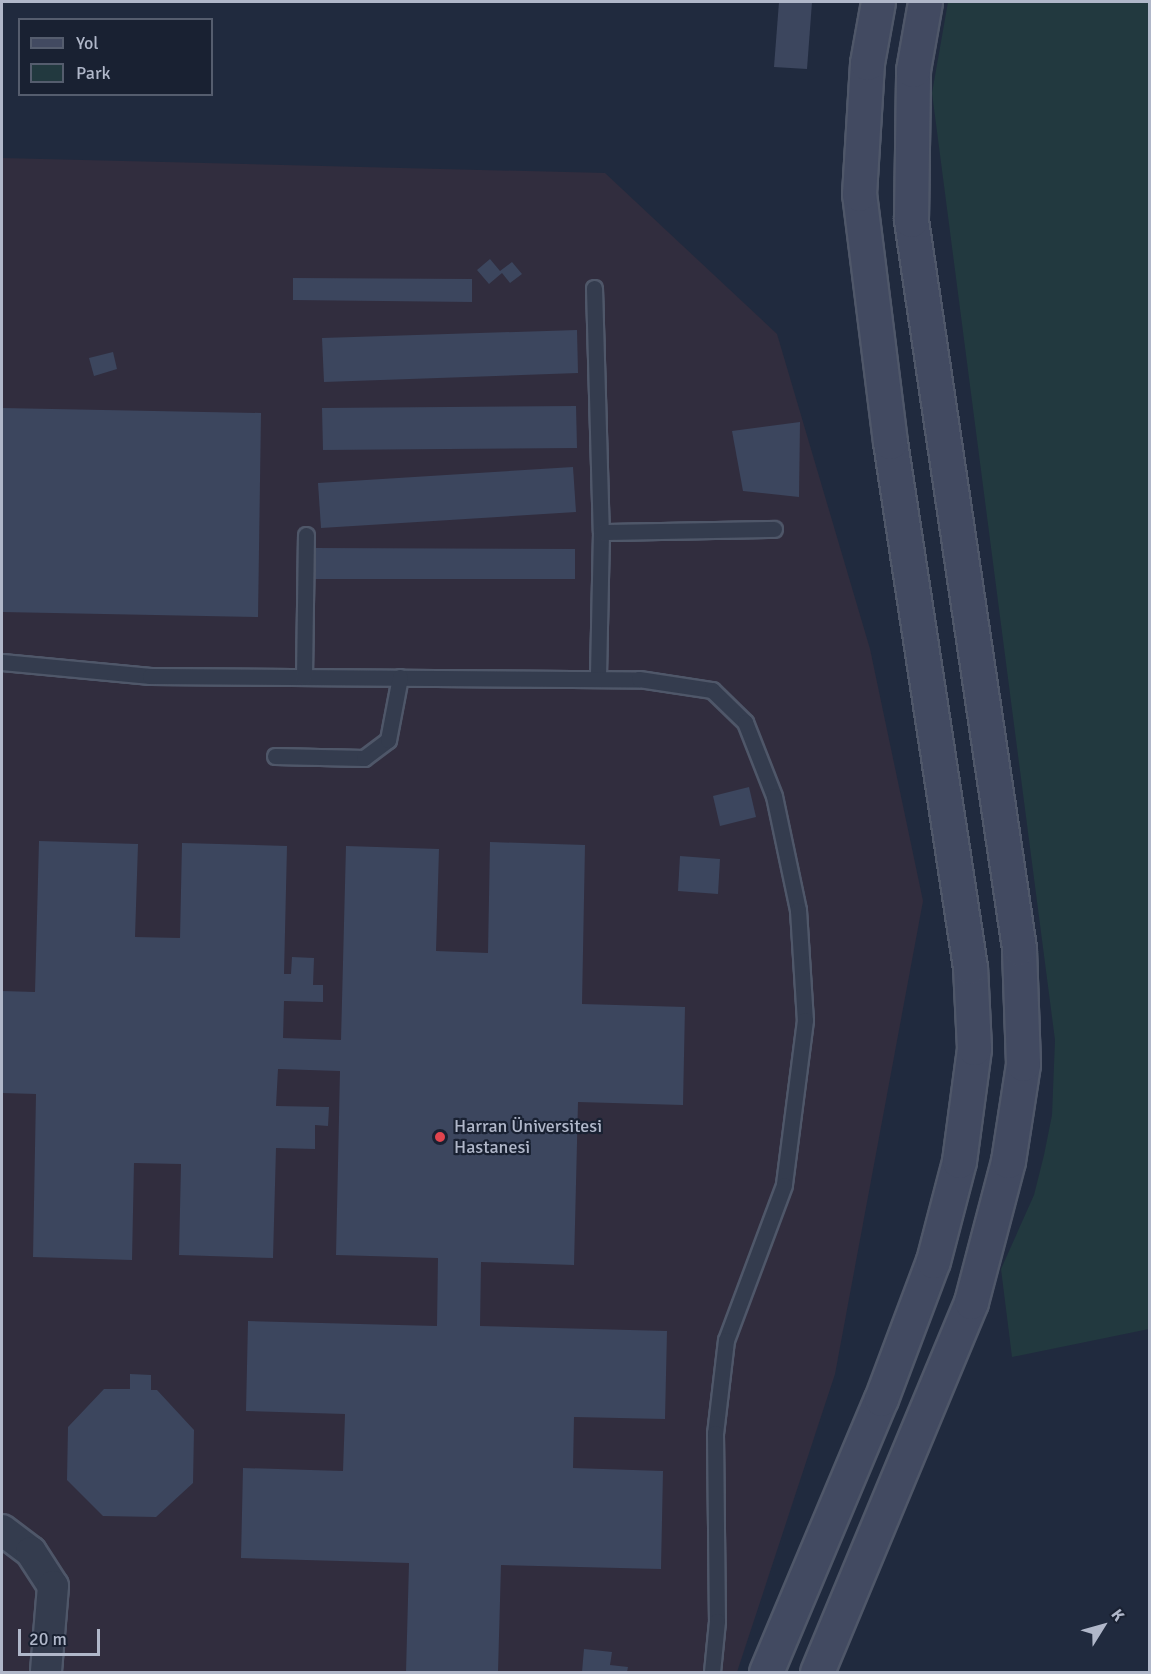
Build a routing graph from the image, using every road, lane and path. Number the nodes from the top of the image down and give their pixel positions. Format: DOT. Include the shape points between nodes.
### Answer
graph roads {
  1 [pos="878,2"];
  2 [pos="925,2"];
  3 [pos="594,288"];
  4 [pos="774,529"];
  5 [pos="601,532"];
  6 [pos="306,535"];
  7 [pos="2,662"];
  8 [pos="304,677"];
  9 [pos="400,677"];
  10 [pos="598,678"];
  11 [pos="275,756"];
  12 [pos="2,1530"];
  13 [pos="46,1672"];
  14 [pos="712,1672"];
  15 [pos="766,1672"];
  16 [pos="817,1672"];
  1 -- 15 [label="street" via="867,63 859,194 890,442 970,967 974,1048 959,1161 933,1261 881,1399"];
  2 -- 16 [label="street" via="913,70 911,220 1019,948 1023,1064 1008,1161 970,1302"];
  3 -- 5 [label="lane"];
  4 -- 5 [label="lane"];
  5 -- 10 [label="lane"];
  6 -- 8 [label="lane"];
  7 -- 8 [label="lane" via="150,676"];
  8 -- 9 [label="lane"];
  9 -- 10 [label="lane"];
  9 -- 11 [label="lane" via="388,740 364,758"];
  10 -- 14 [label="lane" via="639,679 712,690 746,722 774,796 798,910 806,1020 784,1185 726,1340 715,1433 717,1621"];
  12 -- 13 [label="street" via="31,1552 53,1586"];
}
